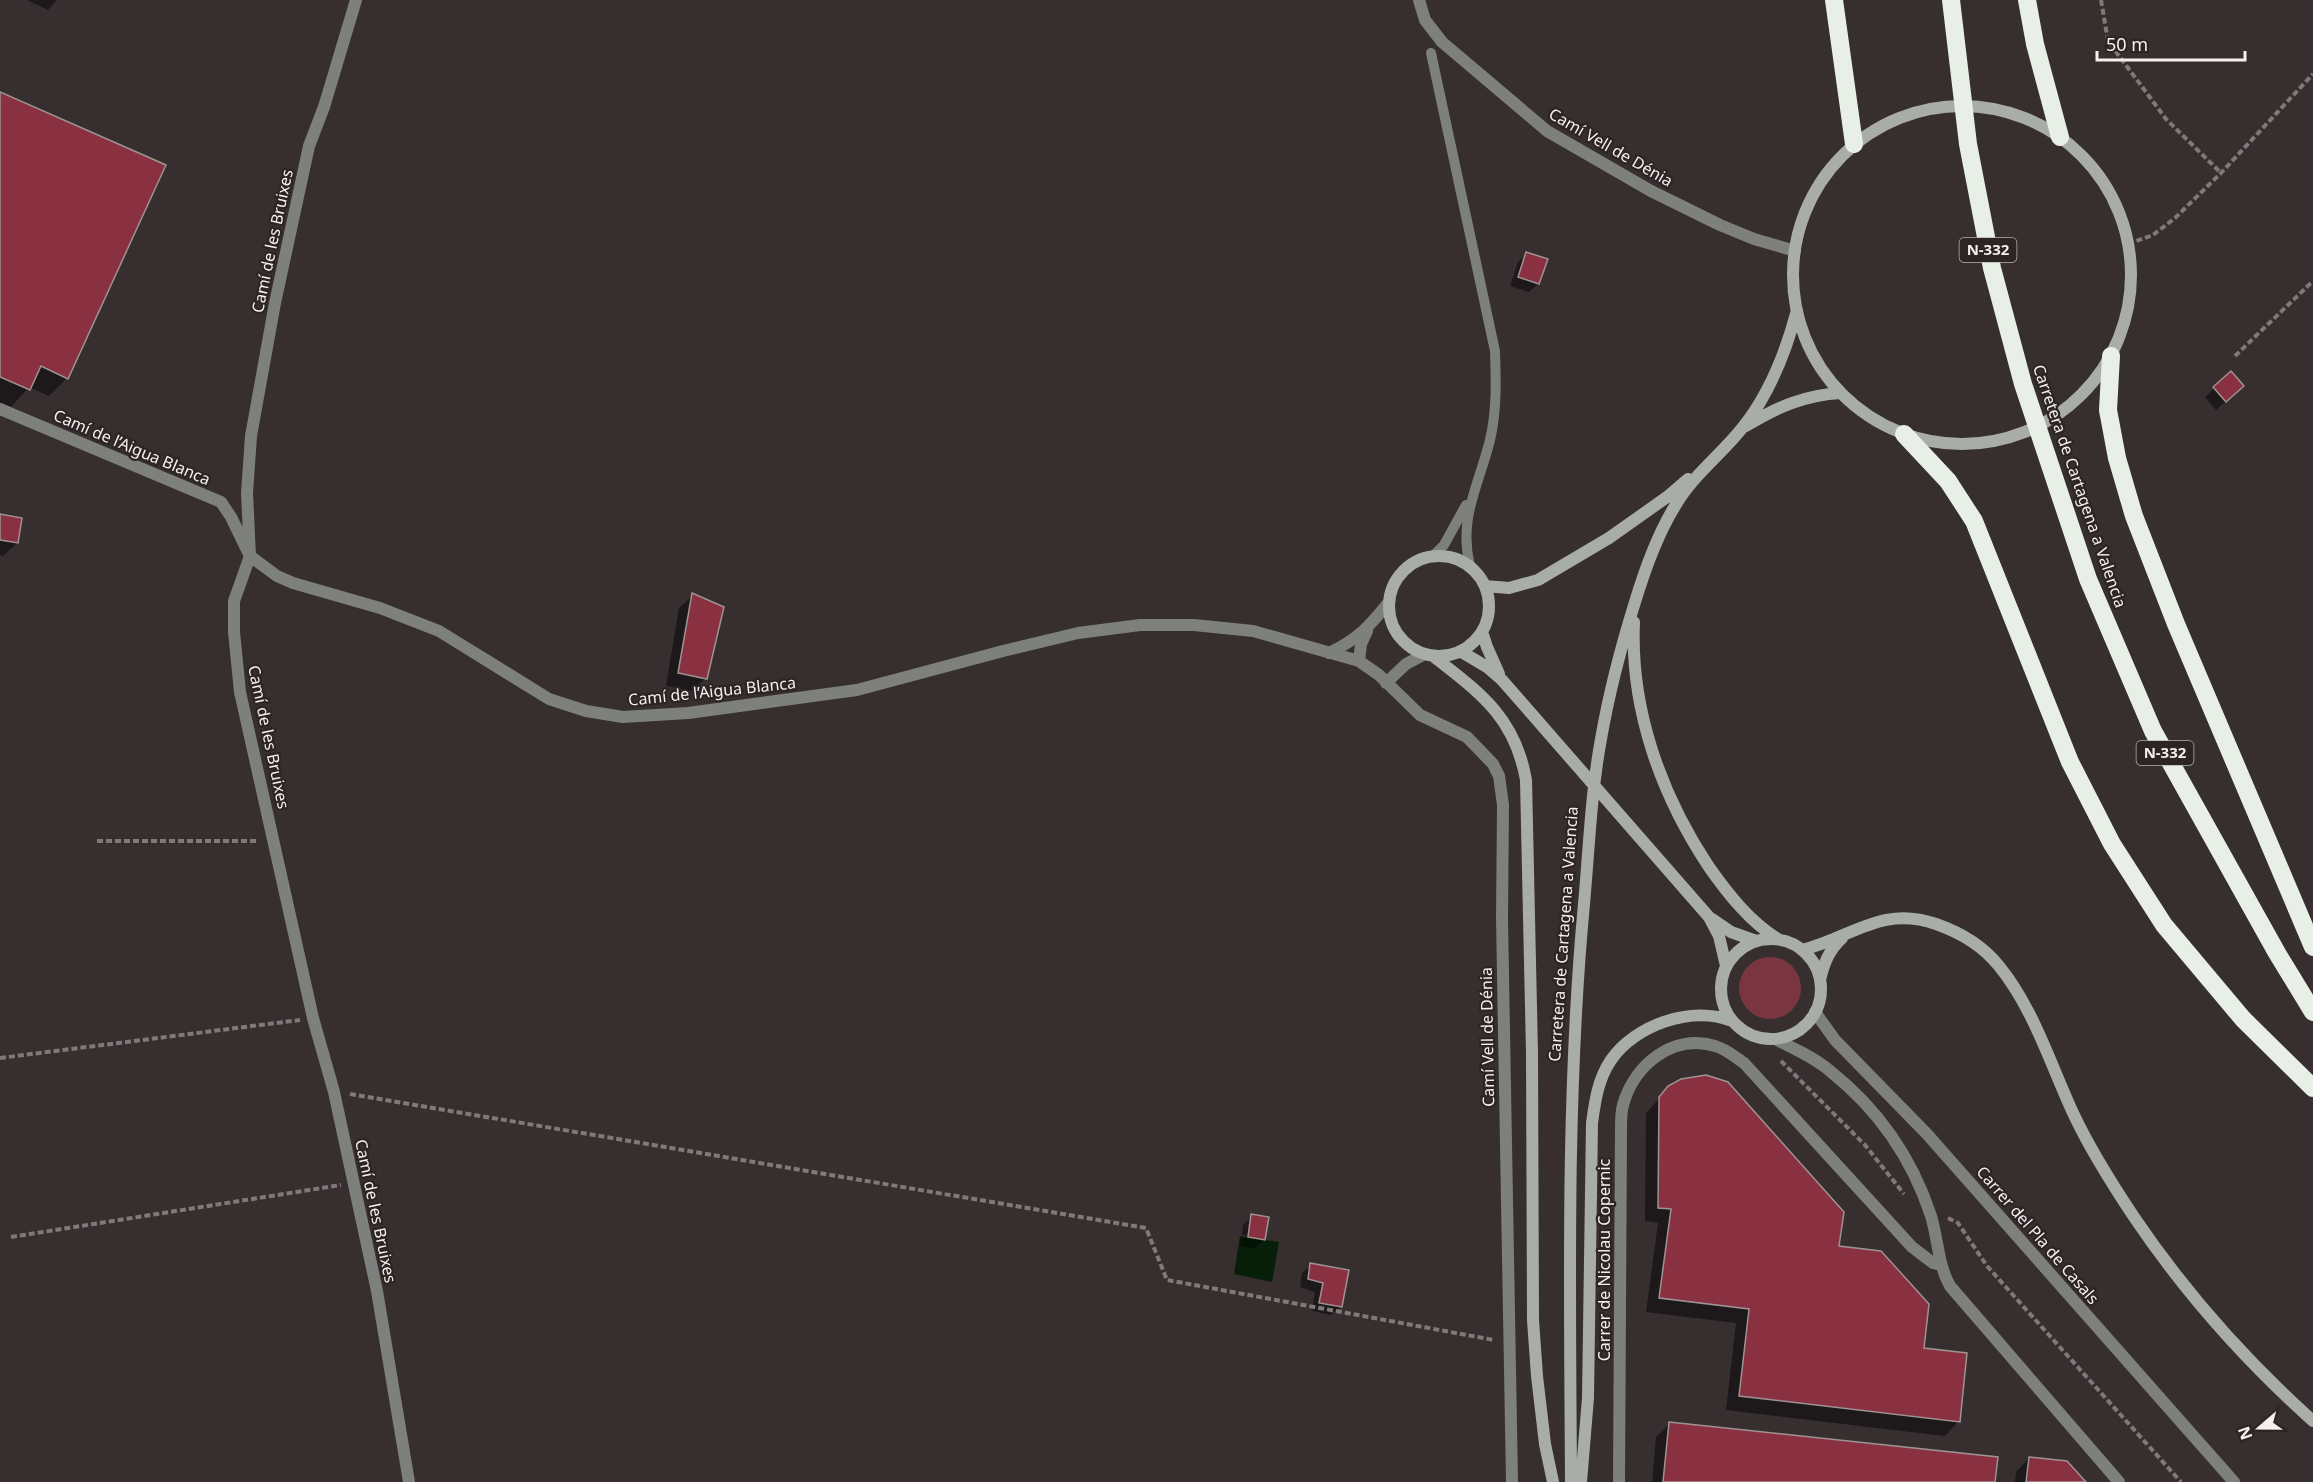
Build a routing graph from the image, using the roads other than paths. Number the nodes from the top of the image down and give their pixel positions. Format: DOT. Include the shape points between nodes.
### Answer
graph roads {
  1 [pos="357,0"];
  2 [pos="1419,0"];
  3 [pos="1834,0"];
  4 [pos="2027,0"];
  5 [pos="1952,9"];
  6 [pos="1431,53"];
  7 [pos="2060,137"];
  8 [pos="1854,144"];
  9 [pos="1795,251"];
  10 [pos="1797,310"];
  11 [pos="2111,356"];
  12 [pos="1841,393"];
  13 [pos="0,409"];
  14 [pos="1743,428"];
  15 [pos="1904,434"];
  16 [pos="1714,457"];
  17 [pos="1474,489"];
  18 [pos="250,556"];
  19 [pos="1433,556"];
  20 [pos="1470,566"];
  21 [pos="1485,586"];
  22 [pos="1389,602"];
  23 [pos="1634,603"];
  24 [pos="1369,627"];
  25 [pos="1482,632"];
  26 [pos="1460,651"];
  27 [pos="1329,653"];
  28 [pos="1429,655"];
  29 [pos="1359,661"];
  30 [pos="1502,680"];
  31 [pos="1386,683"];
  32 [pos="1709,917"];
  33 [pos="1847,933"];
  34 [pos="1778,939"];
  35 [pos="1756,941"];
  36 [pos="2313,946"];
  37 [pos="1802,950"];
  38 [pos="1726,966"];
  39 [pos="1820,980"];
  40 [pos="1815,1012"];
  41 [pos="2313,1012"];
  42 [pos="1732,1020"];
  43 [pos="1774,1039"];
  44 [pos="2313,1088"];
  45 [pos="1941,1265"];
  46 [pos="2313,1420"];
  47 [pos="409,1482"];
  48 [pos="1512,1482"];
  49 [pos="1553,1482"];
  50 [pos="1571,1482"];
  51 [pos="1581,1482"];
  52 [pos="1619,1482"];
  53 [pos="2119,1482"];
  54 [pos="2234,1482"];
  1 -- 18 [label="street, Camí de les Bruixes" via="309,146 275,303 251,436 247,493"];
  2 -- 9 [label="street, Camí Vell de Dénia" via="1425,20 1442,42 1547,131 1651,191 1720,225"];
  3 -- 8 [label="highway"];
  4 -- 7 [label="highway"];
  5 -- 41 [label="highway, Carretera de Cartagena a Valencia / N-332" via="1968,144 1992,268 2023,384 2088,579 2153,731"];
  6 -- 17 [label="lane" via="1495,351 1497,397 1490,439"];
  7 -- 8 [label="main road" via="2032,121 2002,111 1972,106 1940,107 1909,114"];
  7 -- 11 [label="main road" via="2084,158 2104,184 2120,213 2128,244 2131,283 2127,311"];
  8 -- 9 [label="main road" via="1826,175 1806,211"];
  9 -- 10 [label="main road" via="1793,281"];
  10 -- 12 [label="main road" via="1814,355"];
  10 -- 14 [label="main road, Carretera de Cartagena a Valencia" via="1774,377"];
  11 -- 15 [label="main road" via="2082,395 2044,424 1999,441 1951,444"];
  11 -- 36 [label="highway" via="2108,410 2134,516"];
  12 -- 14 [label="main road, Carretera de Cartagena a Valencia" via="1797,400"];
  12 -- 15 [label="main road" via="1860,410"];
  13 -- 18 [label="street, Camí de l’Aigua Blanca" via="220,502"];
  14 -- 16 [label="main road, Carretera de Cartagena a Valencia"];
  15 -- 44 [label="highway" via="1948,481 1974,521 2070,762 2112,844 2164,925 2243,1018"];
  16 -- 21 [label="main road" via="1667,497 1573,561 1523,586"];
  16 -- 23 [label="main road, Carretera de Cartagena a Valencia" via="1676,504 1657,540"];
  17 -- 19 [label="lane" via="1444,544"];
  17 -- 20 [label="lane" via="1467,515"];
  18 -- 27 [label="street, Camí de l’Aigua Blanca" via="293,583 380,608 439,631 549,699 623,717 688,713 857,690 1078,633 1140,625 1253,631"];
  18 -- 47 [label="street, Camí de les Bruixes" via="234,601 240,692 313,1018 334,1092 376,1292"];
  19 -- 20 [label="main road" via="1446,556"];
  19 -- 22 [label="main road" via="1402,571"];
  20 -- 21 [label="main road"];
  21 -- 25 [label="main road" via="1489,609"];
  22 -- 24 [label="street"];
  22 -- 28 [label="main road" via="1389,616 1402,640"];
  23 -- 34 [label="main road" via="1638,696 1668,794 1716,877 1744,911"];
  23 -- 50 [label="main road, Carretera de Cartagena a Valencia" via="1597,763 1577,967 1570,1214"];
  24 -- 27 [label="street" via="1350,643"];
  24 -- 29 [label="street"];
  25 -- 26 [label="main road"];
  25 -- 30 [label="main road"];
  26 -- 28 [label="main road"];
  26 -- 30 [label="main road"];
  27 -- 29 [label="street, Camí de l’Aigua Blanca"];
  28 -- 31 [label="street" via="1406,664"];
  28 -- 49 [label="main road" via="1469,683 1502,718 1517,747 1526,780 1533,1320 1545,1444"];
  29 -- 31 [label="street, Camí Vell de Dénia"];
  30 -- 32 [label="main road"];
  31 -- 48 [label="street, Camí Vell de Dénia" via="1420,715 1467,737 1499,776 1503,805"];
  32 -- 35 [label="main road" via="1731,932"];
  32 -- 38 [label="main road" via="1719,936"];
  33 -- 37 [label="main road"];
  33 -- 39 [label="main road" via="1824,961"];
  33 -- 46 [label="main road" via="1880,920 1912,918 1966,938 1999,966 2027,1013 2098,1162 2135,1219 2184,1285 2236,1345"];
  34 -- 35 [label="main road"];
  34 -- 37 [label="main road"];
  35 -- 38 [label="main road" via="1737,952"];
  37 -- 39 [label="main road" via="1817,969"];
  38 -- 42 [label="main road" via="1720,990"];
  39 -- 40 [label="main road"];
  40 -- 43 [label="main road" via="1798,1031"];
  40 -- 54 [label="street, Carrer del Pla de Casals" via="1835,1040 1927,1134"];
  42 -- 43 [label="main road" via="1750,1035"];
  42 -- 51 [label="main road" via="1693,1014 1645,1031 1611,1060 1597,1089 1592,1122 1588,1398"];
  43 -- 45 [label="street" via="1830,1070 1898,1143 1931,1216"];
  45 -- 52 [label="street, Carrer de Nicolau Copernic" via="1912,1248 1744,1062 1707,1044 1679,1045 1661,1052 1644,1067 1623,1106"];
  45 -- 53 [label="street" via="1959,1299"];
}
